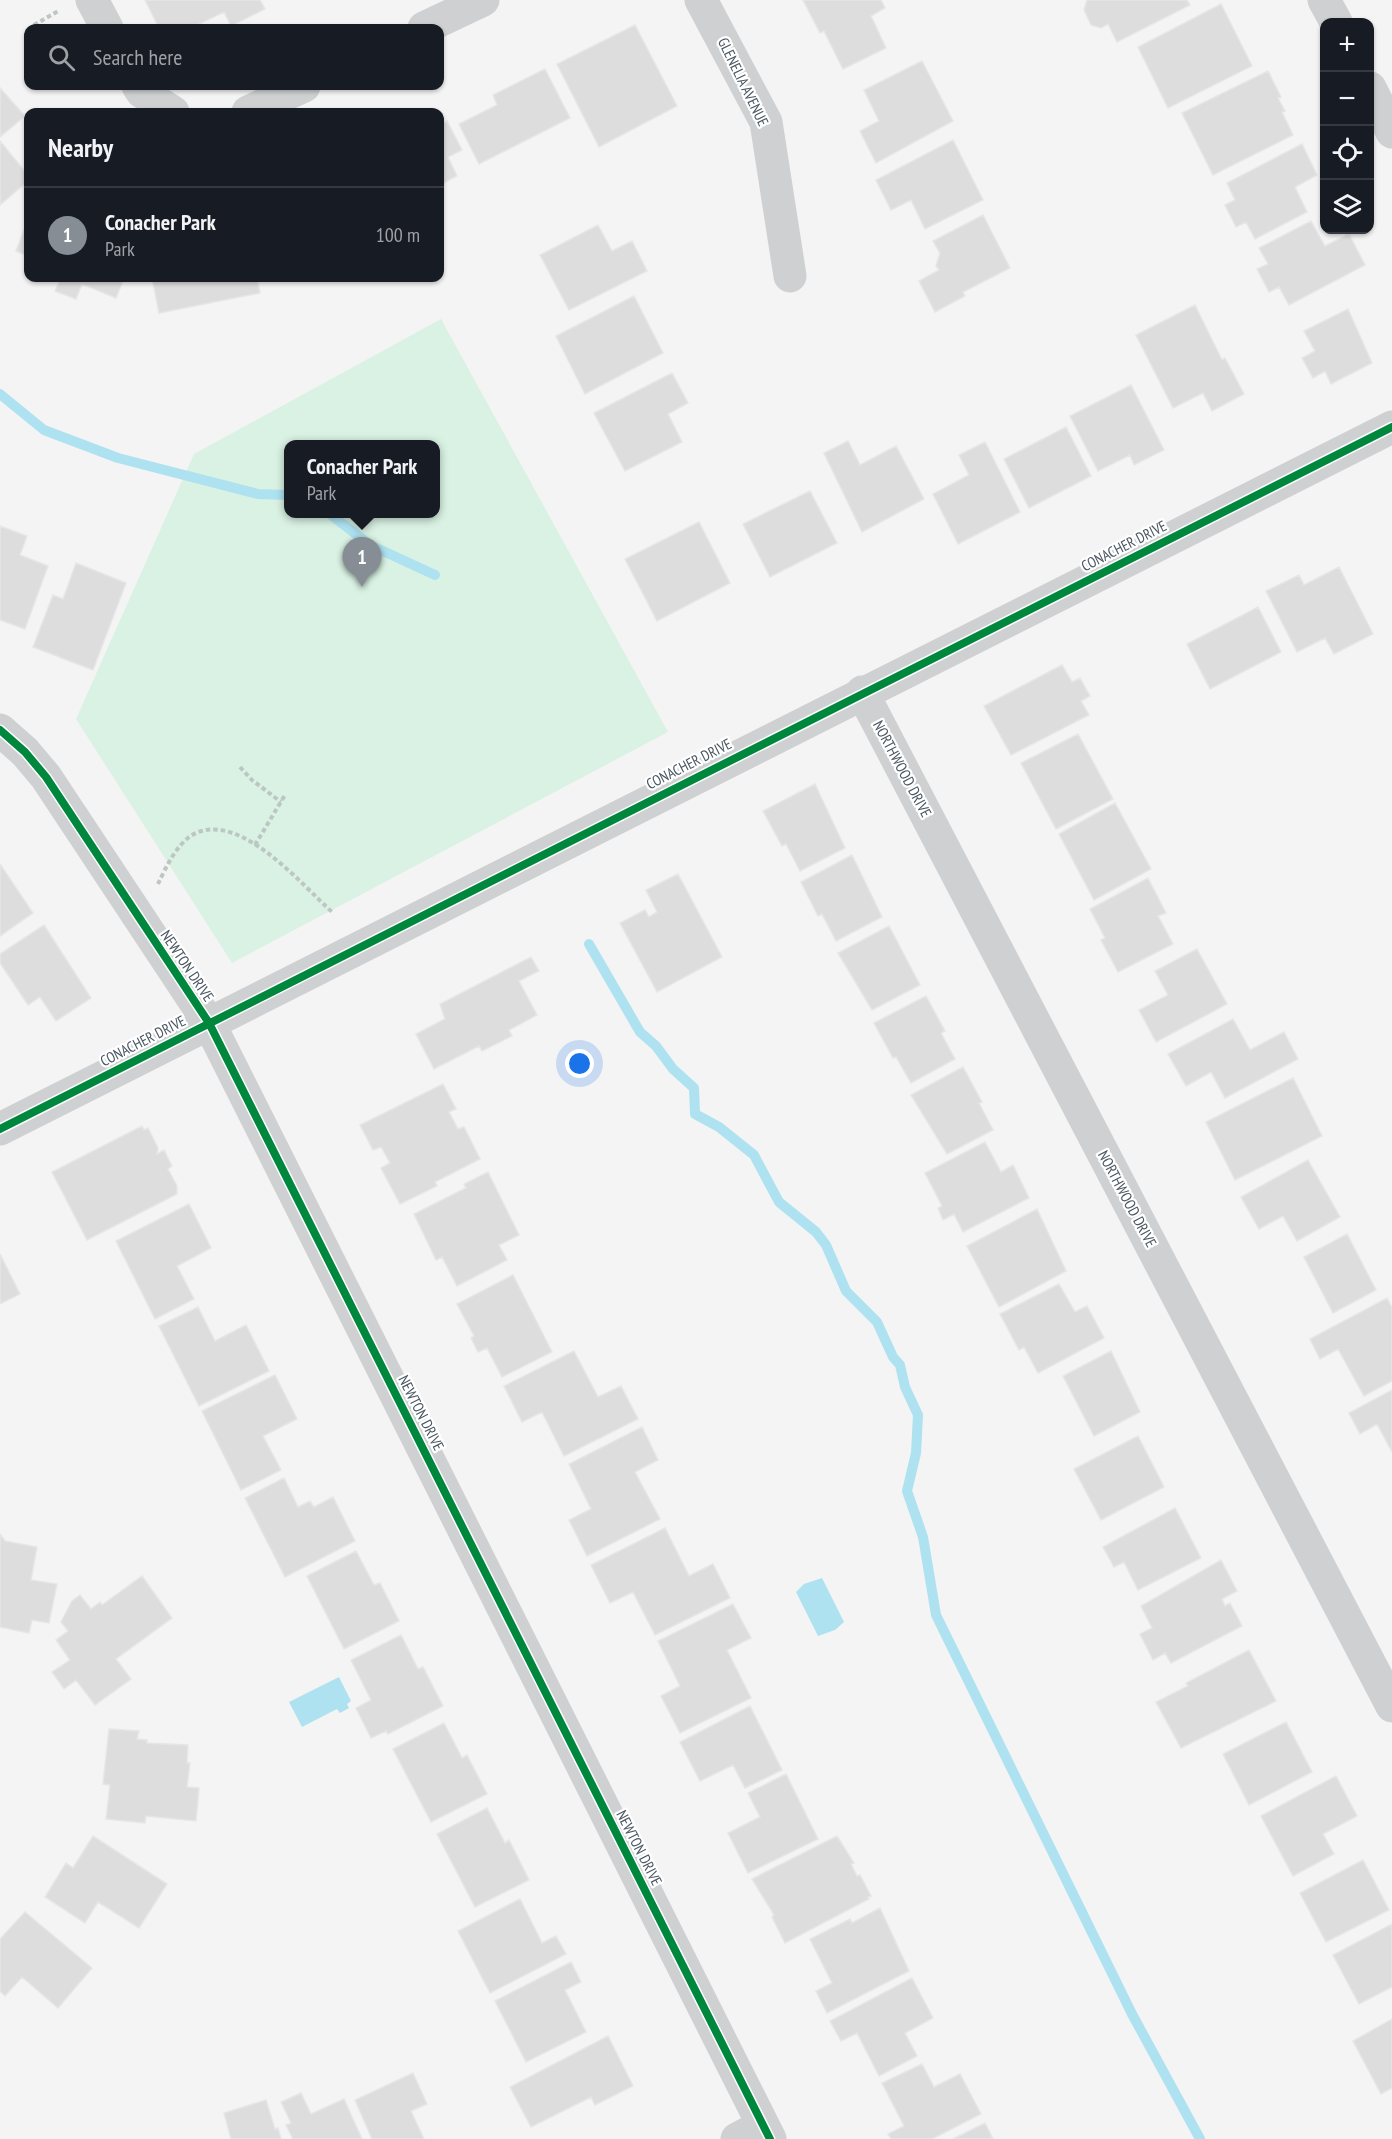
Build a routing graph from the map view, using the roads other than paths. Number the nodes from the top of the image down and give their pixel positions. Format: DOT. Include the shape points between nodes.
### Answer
graph roads {
  1 [pos="483,0"];
  2 [pos="701,0"];
  3 [pos="1324,0"];
  4 [pos="81,2"];
  5 [pos="1334,18"];
  6 [pos="103,24"];
  7 [pos="432,24"];
  8 [pos="141,90"];
  9 [pos="295,90"];
  10 [pos="1374,96"];
  11 [pos="168,108"];
  12 [pos="257,108"];
  13 [pos="1392,132"];
  14 [pos="790,276"];
  15 [pos="1392,427"];
  16 [pos="862,692"];
  17 [pos="0,730"];
  18 [pos="209,1023"];
  19 [pos="0,1129"];
  20 [pos="1392,1706"];
  21 [pos="757,2134"];
  1 -- 7 [label="street"];
  2 -- 14 [label="street, GLENELIA AVENUE" via="766,122"];
  3 -- 5 [label="street"];
  4 -- 6 [label="street"];
  8 -- 11 [label="street"];
  9 -- 12 [label="street"];
  10 -- 13 [label="street"];
  15 -- 16 [label="street, CONACHER DRIVE"];
  16 -- 18 [label="street, CONACHER DRIVE"];
  16 -- 20 [label="street, NORTHWOOD DRIVE"];
  17 -- 18 [label="street, NEWTON DRIVE" via="26,752 46,777"];
  18 -- 19 [label="street, CONACHER DRIVE"];
  18 -- 21 [label="street, NEWTON DRIVE"];
}
